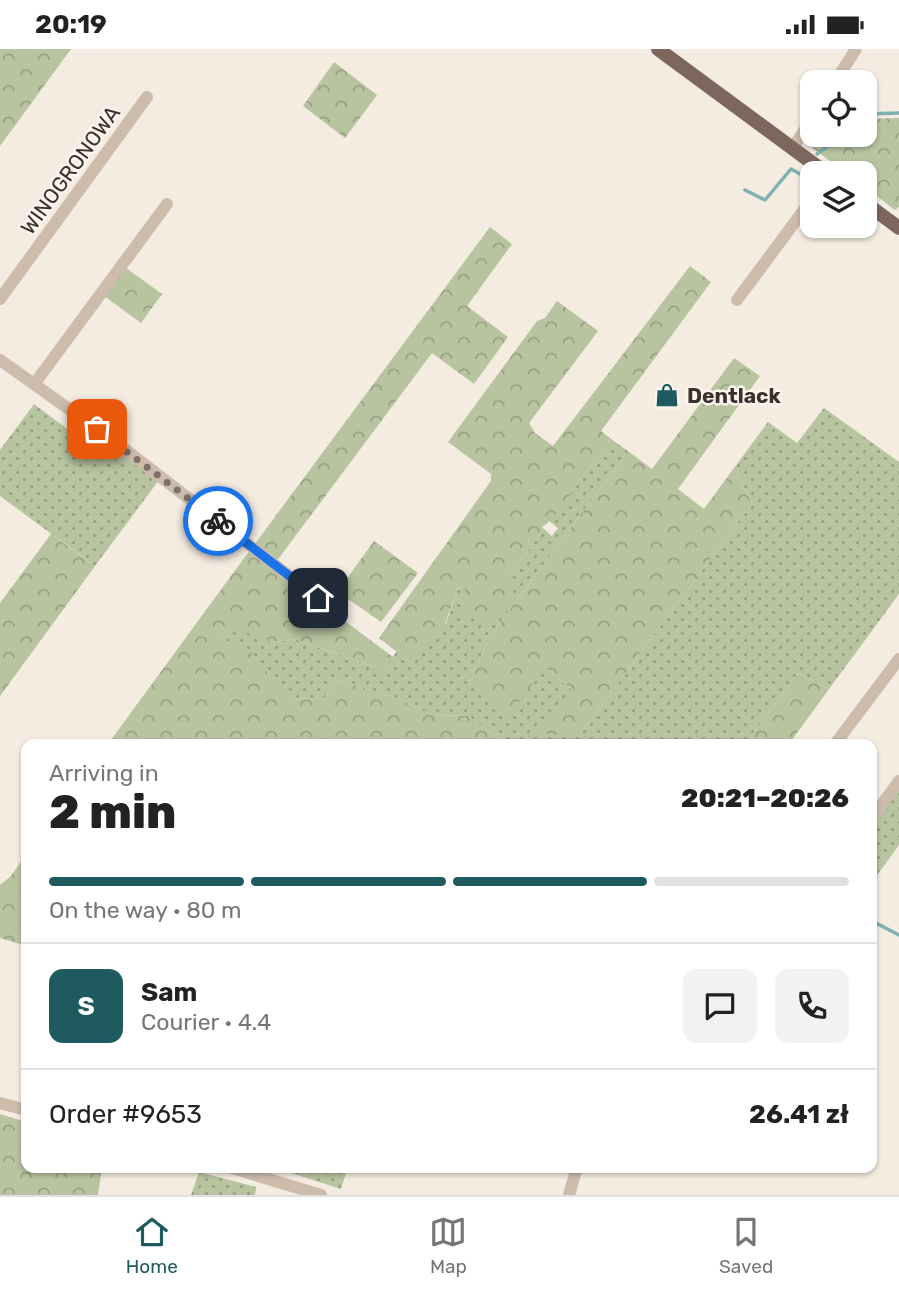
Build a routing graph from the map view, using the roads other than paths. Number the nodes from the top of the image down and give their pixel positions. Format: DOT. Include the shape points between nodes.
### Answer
graph roads {
  1 [pos="658,49"];
  2 [pos="856,49"];
  3 [pos="843,70"];
  4 [pos="147,97"];
  5 [pos="800,137"];
  6 [pos="792,149"];
  7 [pos="809,161"];
  8 [pos="167,204"];
  9 [pos="877,212"];
  10 [pos="800,215"];
  11 [pos="899,228"];
  12 [pos="0,299"];
  13 [pos="737,300"];
  14 [pos="0,361"];
  15 [pos="35,383"];
  16 [pos="318,598"];
  17 [pos="899,659"];
  18 [pos="839,739"];
  19 [pos="899,781"];
  20 [pos="877,811"];
  21 [pos="0,1103"];
  22 [pos="21,1109"];
  23 [pos="249,1173"];
  24 [pos="576,1173"];
  25 [pos="321,1195"];
  26 [pos="569,1195"];
  1 -- 6 [label="main road"];
  2 -- 3 [label="street"];
  4 -- 12 [label="street, WINOGRONOWA"];
  5 -- 6 [label="street"];
  6 -- 7 [label="main road"];
  8 -- 15 [label="street"];
  9 -- 11 [label="main road"];
  10 -- 13 [label="street"];
  14 -- 15 [label="street"];
  15 -- 16 [label="street"];
  17 -- 18 [label="street"];
  19 -- 20 [label="street"];
  21 -- 22 [label="street"];
  23 -- 25 [label="street"];
  24 -- 26 [label="street"];
}
